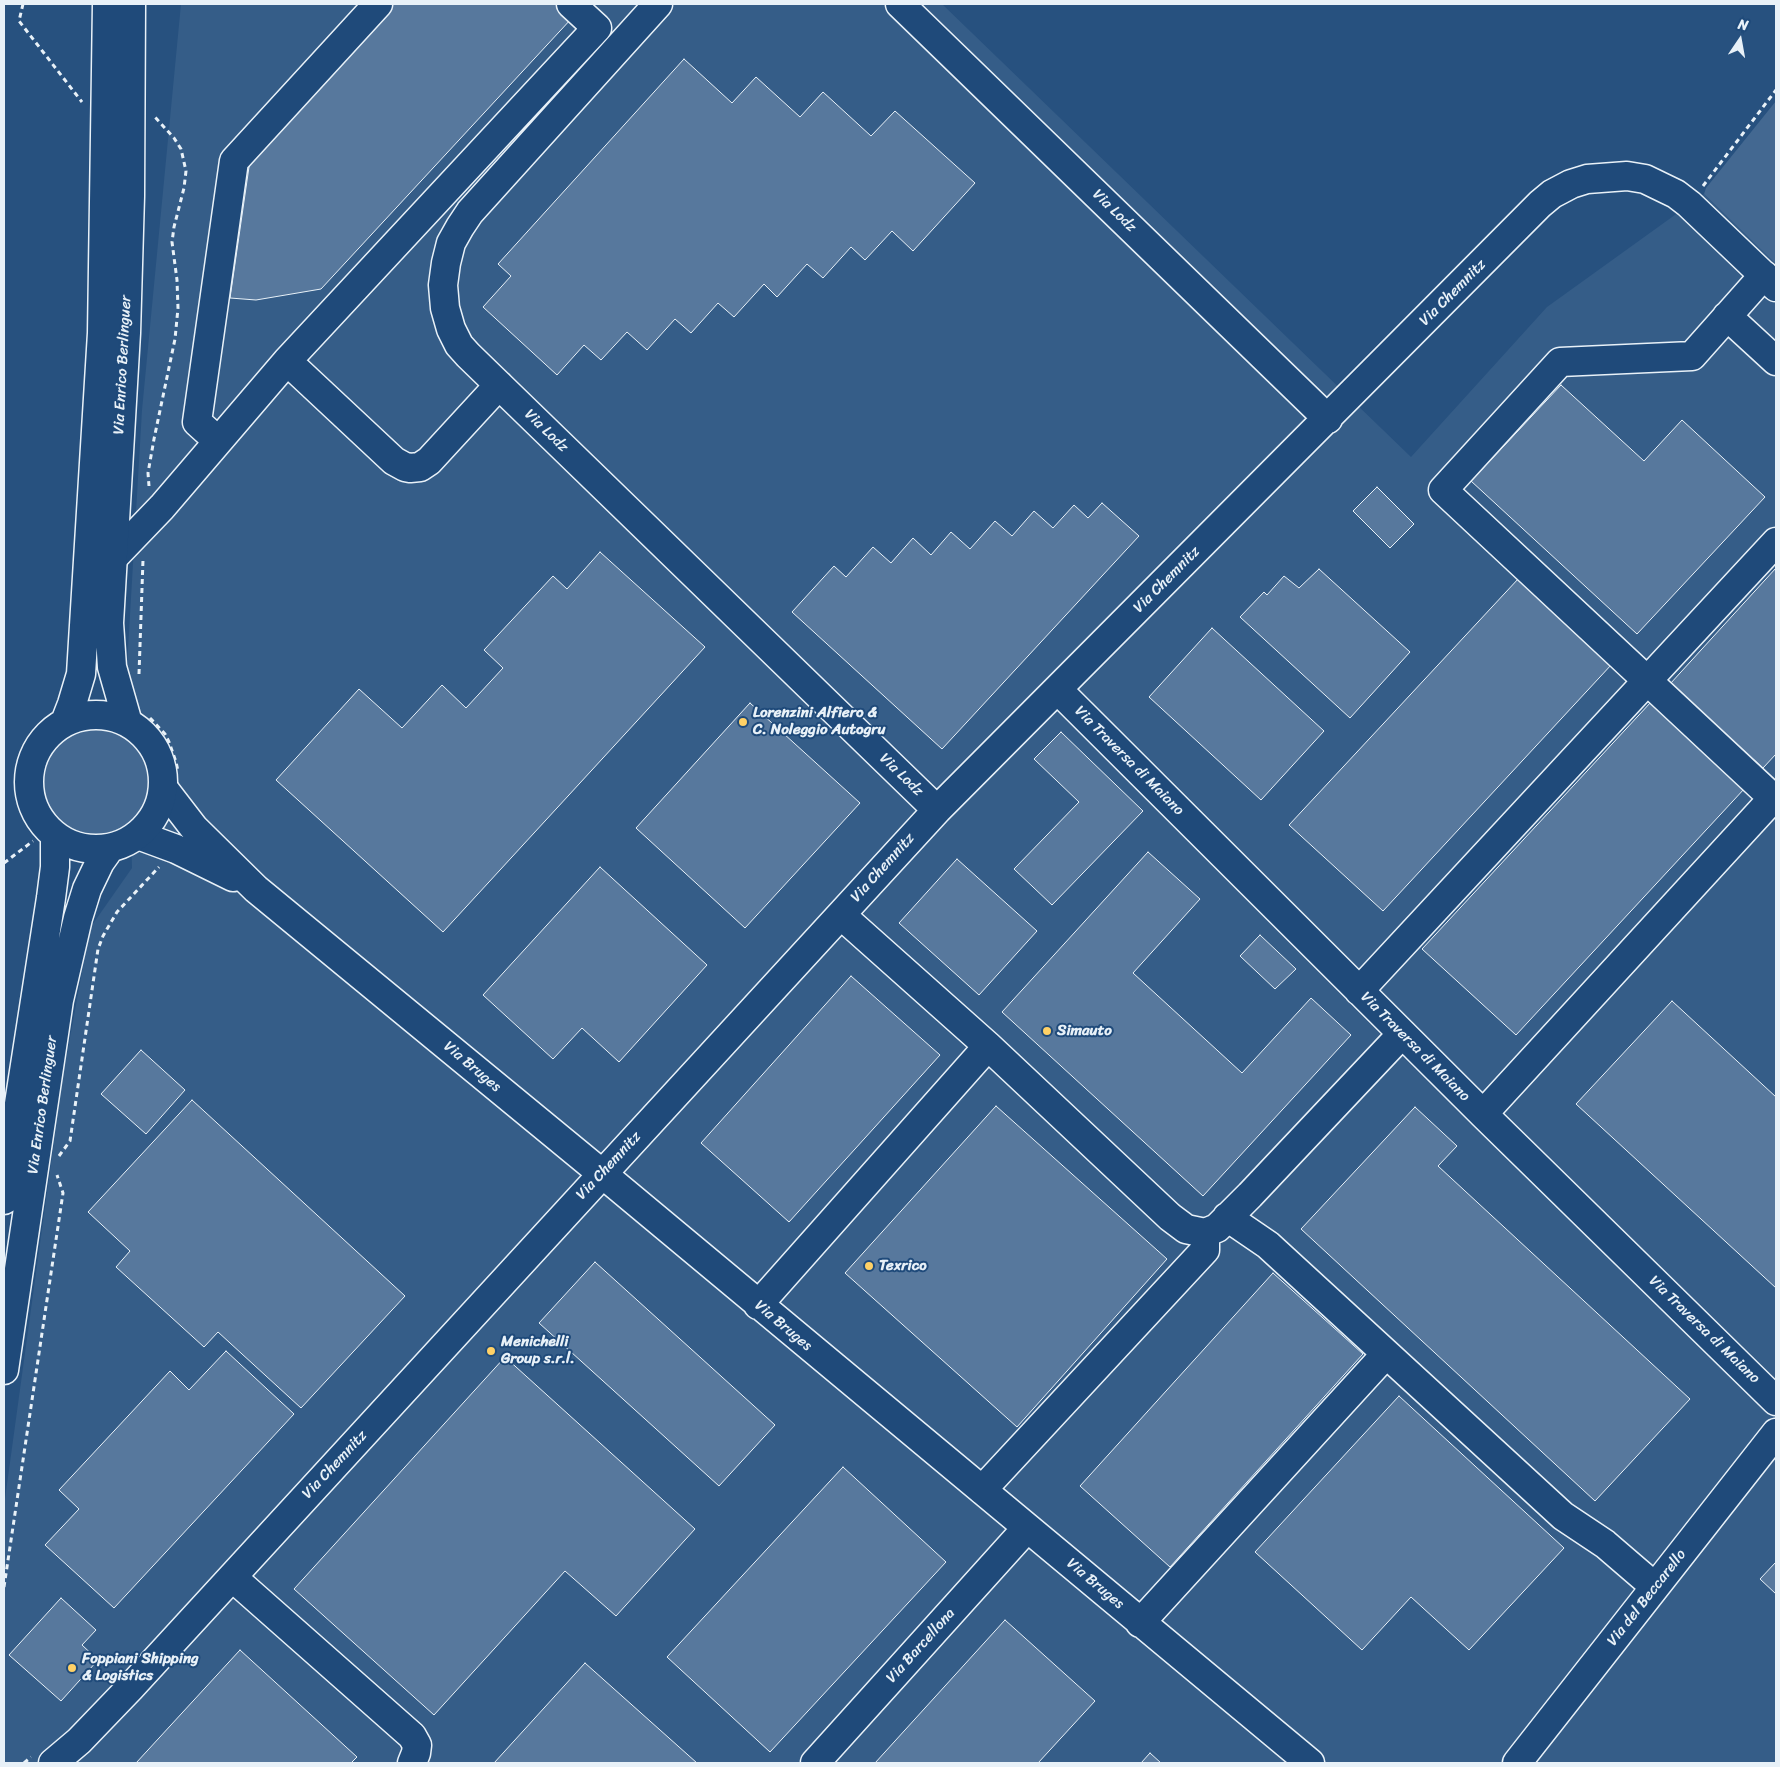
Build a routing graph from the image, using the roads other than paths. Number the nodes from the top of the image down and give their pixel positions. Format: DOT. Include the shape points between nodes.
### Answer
graph roads {
  1 [pos="107,4"];
  2 [pos="131,4"];
  3 [pos="378,4"];
  4 [pos="571,4"];
  5 [pos="658,4"];
  6 [pos="900,4"];
  7 [pos="1770,281"];
  8 [pos="1727,316"];
  9 [pos="287,361"];
  10 [pos="1776,361"];
  11 [pos="499,385"];
  12 [pos="1328,419"];
  13 [pos="218,441"];
  14 [pos="1776,542"];
  15 [pos="111,560"];
  16 [pos="1647,681"];
  17 [pos="1058,690"];
  18 [pos="137,718"];
  19 [pos="65,722"];
  20 [pos="171,784"];
  21 [pos="1775,797"];
  22 [pos="937,810"];
  23 [pos="52,833"];
  24 [pos="138,835"];
  25 [pos="110,848"];
  26 [pos="256,889"];
  27 [pos="841,915"];
  28 [pos="1358,991"];
  29 [pos="1402,1034"];
  30 [pos="988,1046"];
  31 [pos="1483,1114"];
  32 [pos="602,1174"];
  33 [pos="4,1200"];
  34 [pos="1227,1217"];
  35 [pos="1204,1233"];
  36 [pos="758,1305"];
  37 [pos="1386,1354"];
  38 [pos="4,1370"];
  39 [pos="1776,1400"];
  40 [pos="1776,1433"];
  41 [pos="982,1490"];
  42 [pos="1028,1528"];
  43 [pos="232,1577"];
  44 [pos="1655,1587"];
  45 [pos="1140,1623"];
  46 [pos="51,1762"];
  47 [pos="412,1763"];
  48 [pos="815,1763"];
  49 [pos="1310,1763"];
  50 [pos="1517,1763"];
  1 -- 19 [label="street, Via Enrico Berlinguer" via="102,343 80,674"];
  2 -- 15 [label="street, Via Enrico Berlinguer" via="126,333"];
  3 -- 13 [label="street" via="234,161 196,422"];
  4 -- 9 [label="street" via="597,28"];
  5 -- 11 [label="street, Via Lodz" via="470,212 451,243 443,285 451,329 459,345"];
  6 -- 12 [label="street, Via Lodz"];
  7 -- 8 [label="street"];
  7 -- 12 [label="street, Via Chemnitz" via="1689,204 1664,187 1627,176 1587,179 1552,194 1540,204"];
  8 -- 10 [label="street"];
  8 -- 16 [label="street" via="1692,356 1560,362 1443,490"];
  9 -- 11 [label="street" via="394,461 410,468 420,467 428,461"];
  9 -- 13 [label="street"];
  11 -- 22 [label="street, Via Lodz"];
  12 -- 17 [label="street, Via Chemnitz"];
  13 -- 15 [label="street"];
  14 -- 16 [label="street"];
  15 -- 18 [label="street, Via Enrico Berlinguer" via="109,652 116,683"];
  16 -- 21 [label="street"];
  16 -- 28 [label="street"];
  17 -- 22 [label="street, Via Chemnitz"];
  17 -- 28 [label="street, Via Traversa di Maiano"];
  18 -- 19 [label="street" via="103,715 78,717"];
  18 -- 20 [label="street"];
  19 -- 23 [label="street" via="41,742 29,771 31,803"];
  20 -- 24 [label="street" via="154,816"];
  20 -- 26 [label="street, Via Bruges" via="194,828"];
  21 -- 31 [label="street"];
  22 -- 27 [label="street, Via Chemnitz"];
  23 -- 25 [label="street" via="80,848"];
  23 -- 33 [label="street, Via Enrico Berlinguer" via="54,867 51,898"];
  24 -- 25 [label="street"];
  24 -- 26 [label="street, Via Bruges" via="176,849"];
  25 -- 38 [label="street, Via Enrico Berlinguer" via="87,889 59,1000"];
  26 -- 32 [label="street, Via Bruges"];
  27 -- 30 [label="street"];
  27 -- 32 [label="street, Via Chemnitz"];
  28 -- 29 [label="street, Via Traversa di Maiano"];
  29 -- 31 [label="street, Via Traversa di Maiano"];
  29 -- 34 [label="street"];
  30 -- 35 [label="street" via="1170,1217 1186,1229"];
  30 -- 36 [label="street"];
  31 -- 39 [label="street, Via Traversa di Maiano"];
  32 -- 36 [label="street, Via Bruges"];
  32 -- 43 [label="street, Via Chemnitz"];
  34 -- 35 [label="street" via="1217,1228"];
  34 -- 37 [label="street" via="1268,1245"];
  35 -- 41 [label="street" via="1205,1250"];
  36 -- 41 [label="street, Via Bruges"];
  37 -- 44 [label="street" via="1563,1516 1605,1544"];
  37 -- 45 [label="street"];
  40 -- 44 [label="street, Via del Beccarello"];
  41 -- 42 [label="street, Via Bruges"];
  42 -- 45 [label="street, Via Bruges"];
  42 -- 48 [label="street, Via Barcellona"];
  43 -- 46 [label="street, Via Chemnitz" via="85,1734"];
  43 -- 47 [label="street" via="412,1736 417,1745"];
  44 -- 50 [label="street, Via del Beccarello"];
  45 -- 49 [label="street, Via Bruges"];
}
